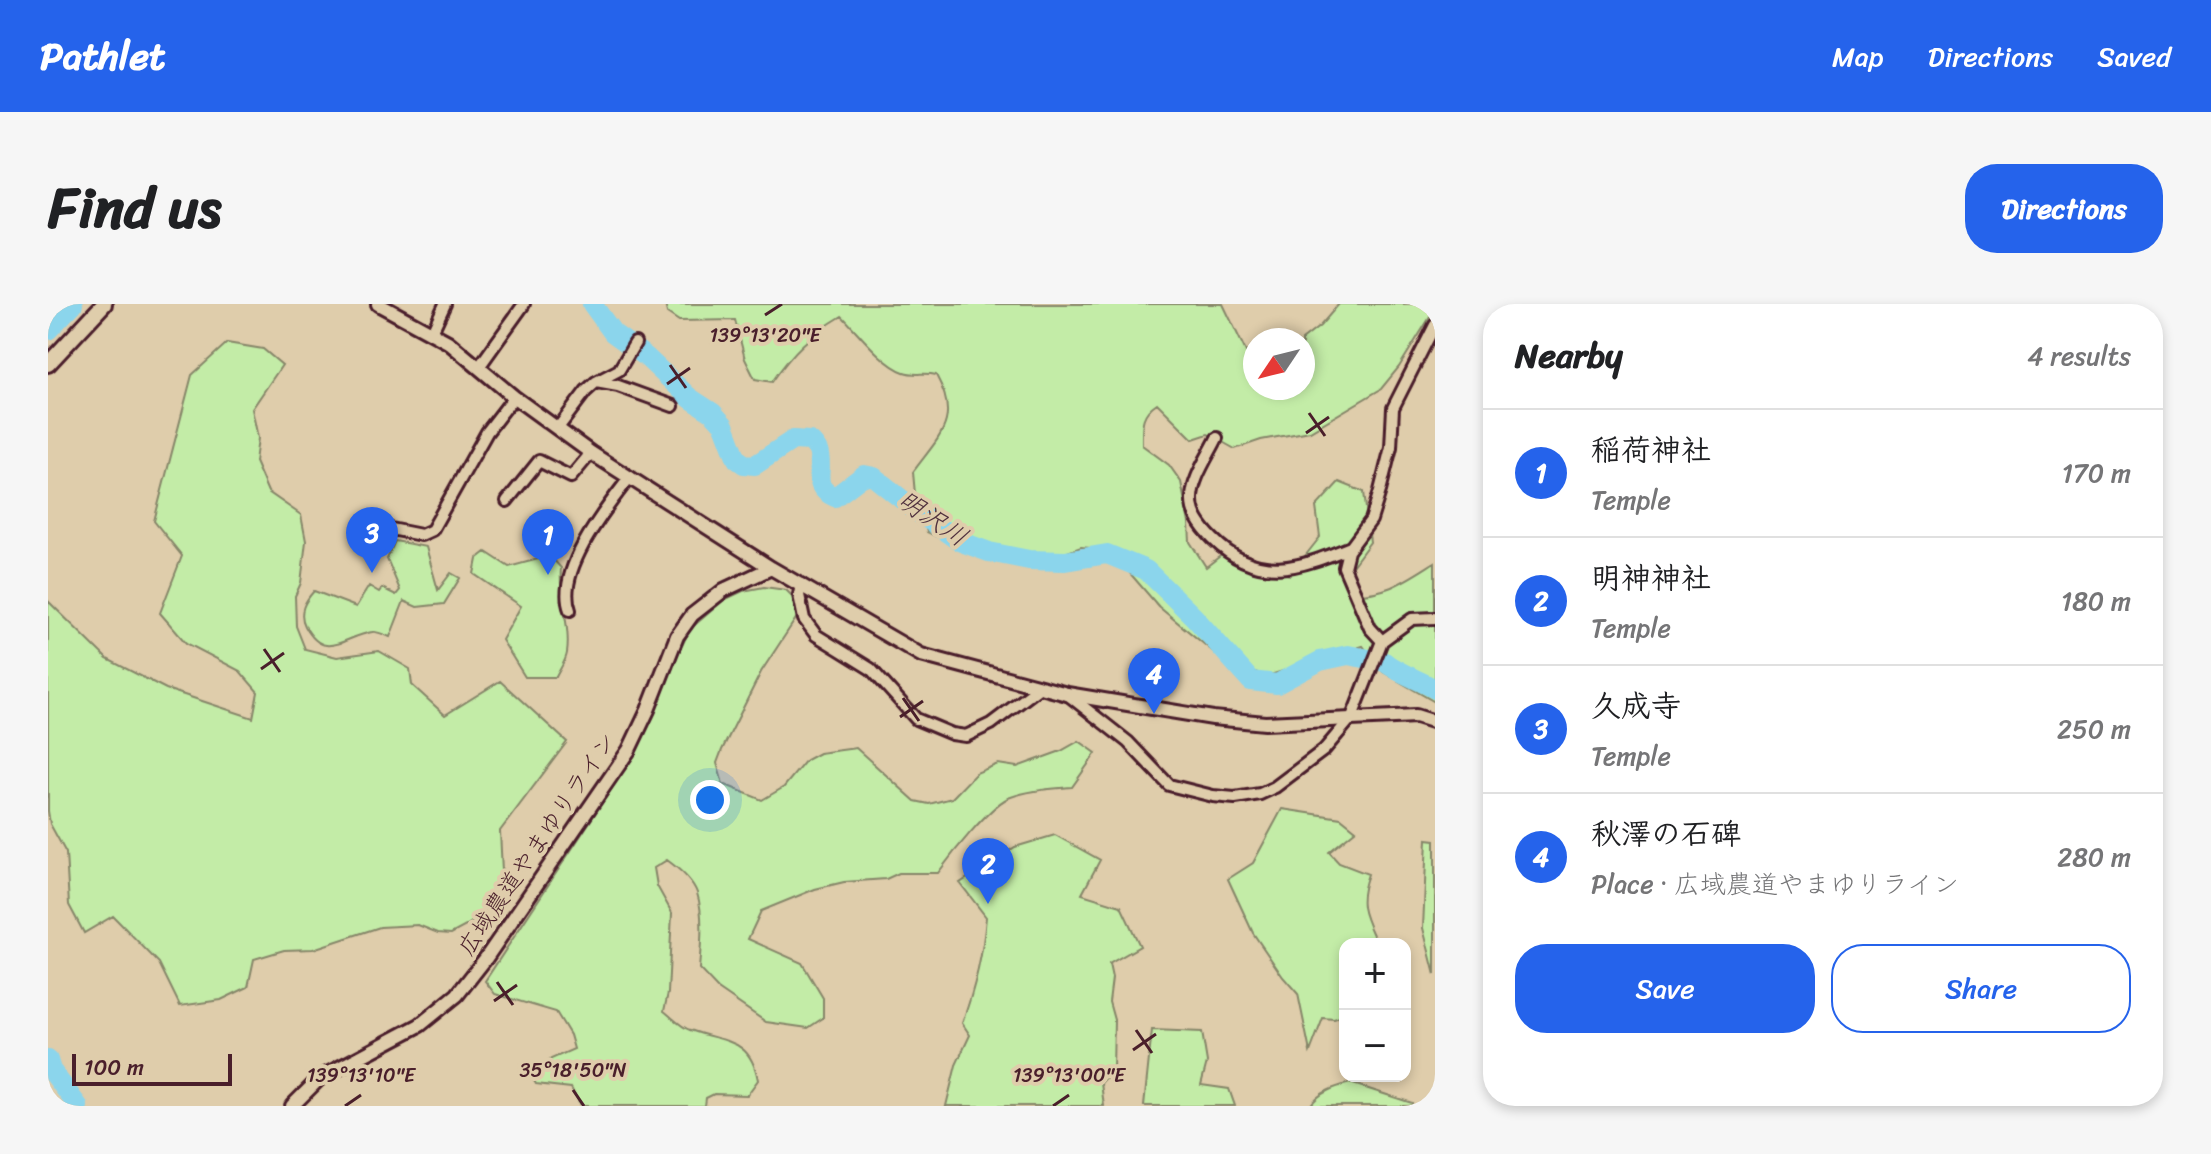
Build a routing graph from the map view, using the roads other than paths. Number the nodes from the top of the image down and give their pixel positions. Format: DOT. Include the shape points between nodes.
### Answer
graph roads {
  1 [pos="104,304"];
  2 [pos="378,304"];
  3 [pos="445,304"];
  4 [pos="524,304"];
  5 [pos="1435,325"];
  6 [pos="432,332"];
  7 [pos="635,343"];
  8 [pos="48,364"];
  9 [pos="479,367"];
  10 [pos="596,382"];
  11 [pos="514,397"];
  12 [pos="673,406"];
  13 [pos="558,428"];
  14 [pos="1217,438"];
  15 [pos="591,453"];
  16 [pos="630,477"];
  17 [pos="507,501"];
  18 [pos="381,527"];
  19 [pos="1351,547"];
  20 [pos="771,568"];
  21 [pos="801,584"];
  22 [pos="570,610"];
  23 [pos="1435,618"];
  24 [pos="1382,641"];
  25 [pos="1040,687"];
  26 [pos="1067,694"];
  27 [pos="1352,717"];
  28 [pos="1435,722"];
  29 [pos="292,1106"];
  1 -- 8 [label="main road"];
  2 -- 6 [label="street"];
  3 -- 6 [label="street"];
  4 -- 9 [label="street"];
  5 -- 19 [label="street" via="1393,408 1391,447 1380,491 1371,520"];
  6 -- 9 [label="street"];
  7 -- 10 [label="street" via="619,370"];
  9 -- 11 [label="street"];
  10 -- 12 [label="street"];
  10 -- 13 [label="street"];
  11 -- 13 [label="street"];
  11 -- 18 [label="street" via="487,432 432,530 421,535"];
  13 -- 15 [label="street"];
  14 -- 19 [label="street" via="1192,501 1217,543 1255,566 1275,569 1298,567"];
  15 -- 16 [label="street"];
  15 -- 17 [label="street" via="571,477 537,462"];
  16 -- 20 [label="street"];
  16 -- 22 [label="street" via="572,568 566,601"];
  19 -- 24 [label="street" via="1344,567 1370,628"];
  20 -- 21 [label="street"];
  20 -- 29 [label="street, 広域農道やまゆりライン" via="705,602 677,636 629,750 469,982 435,1015 332,1070"];
  21 -- 25 [label="street" via="921,655"];
  21 -- 25 [label="street" via="804,619 816,635 871,669 916,719 966,736"];
  23 -- 24 [label="street" via="1412,619"];
  24 -- 27 [label="street"];
  25 -- 26 [label="street"];
  26 -- 27 [label="street" via="1265,723"];
  26 -- 27 [label="street" via="1128,742 1169,785 1224,797 1275,787 1324,750"];
  27 -- 28 [label="street" via="1416,716"];
}
